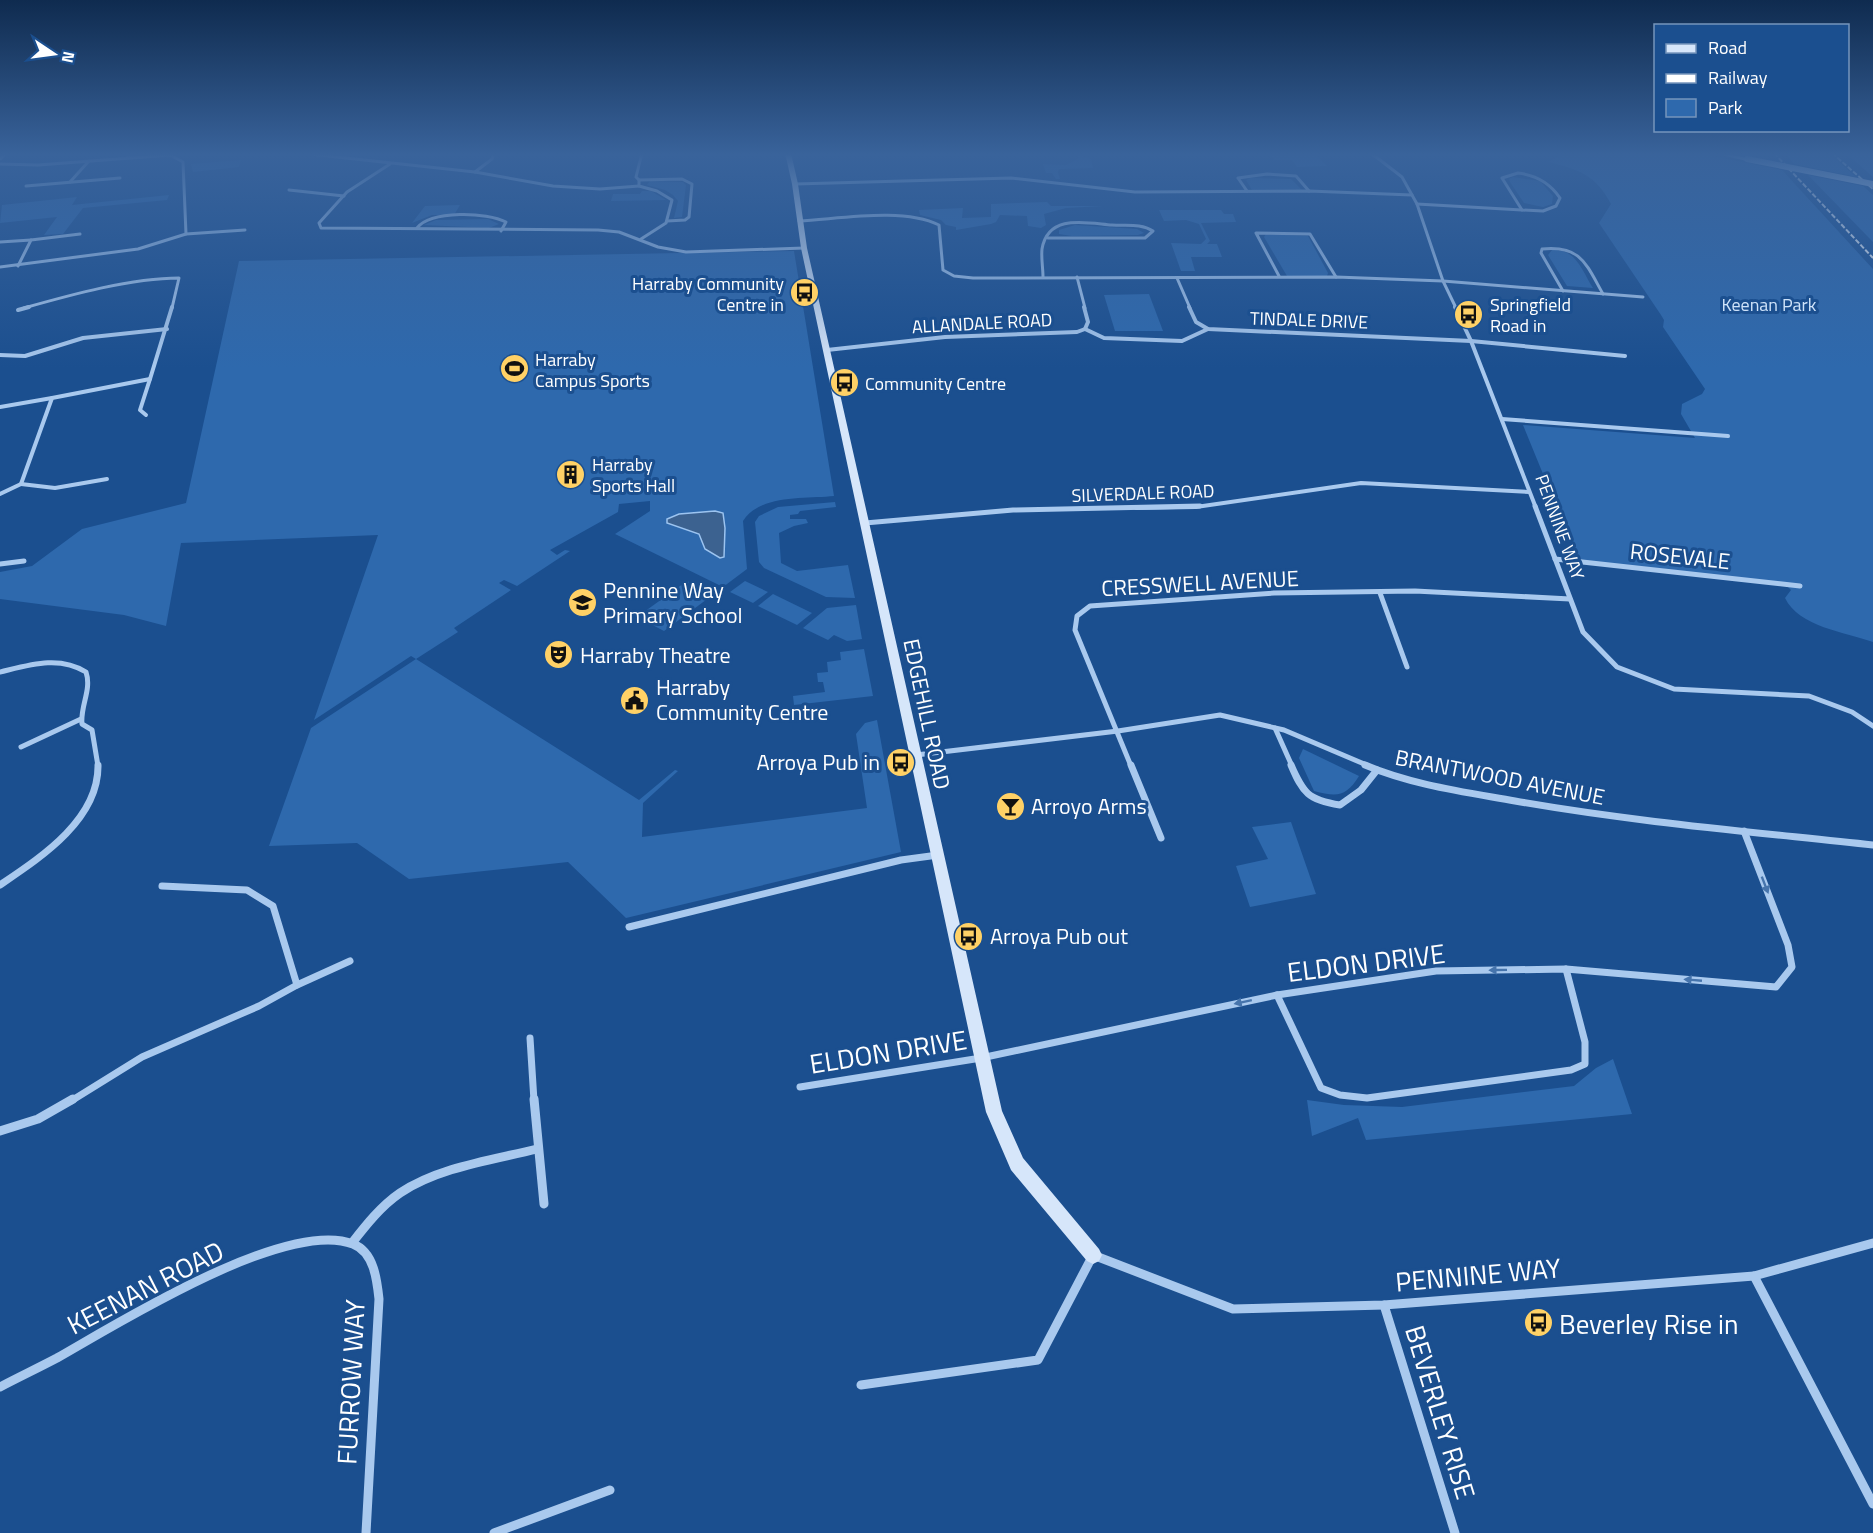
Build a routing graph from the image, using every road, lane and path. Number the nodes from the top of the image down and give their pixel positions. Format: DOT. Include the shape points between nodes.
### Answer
graph roads {
  1 [pos="186,225"];
  2 [pos="319,225"];
  3 [pos="419,225"];
  4 [pos="505,225"];
  5 [pos="662,225"];
  6 [pos="800,225"];
  7 [pos="939,225"];
  8 [pos="1063,225"];
  9 [pos="1120,225"];
  10 [pos="1424,225"];
  11 [pos="417,228"];
  12 [pos="244,230"];
  13 [pos="501,231"];
  14 [pos="80,234"];
  15 [pos="186,234"];
  16 [pos="1048,238"];
  17 [pos="641,239"];
  18 [pos="31,240"];
  19 [pos="0,242"];
  20 [pos="804,248"];
  21 [pos="18,266"];
  22 [pos="0,267"];
  23 [pos="1279,276"];
  24 [pos="1043,277"];
  25 [pos="1077,277"];
  26 [pos="1336,277"];
  27 [pos="1177,278"];
  28 [pos="1443,281"];
  29 [pos="1563,291"];
  30 [pos="1603,294"];
  31 [pos="1643,297"];
  32 [pos="18,310"];
  33 [pos="167,328"];
  34 [pos="1085,329"];
  35 [pos="1208,329"];
  36 [pos="1471,341"];
  37 [pos="827,350"];
  38 [pos="0,355"];
  39 [pos="1625,356"];
  40 [pos="150,379"];
  41 [pos="52,398"];
  42 [pos="0,407"];
  43 [pos="146,415"];
  44 [pos="1502,418"];
  45 [pos="1728,436"];
  46 [pos="107,479"];
  47 [pos="21,484"];
  48 [pos="1530,492"];
  49 [pos="0,494"];
  50 [pos="865,523"];
  51 [pos="1555,559"];
  52 [pos="24,561"];
  53 [pos="0,564"];
  54 [pos="1800,586"];
  55 [pos="1380,593"];
  56 [pos="1569,599"];
  57 [pos="1407,667"];
  58 [pos="0,672"];
  59 [pos="81,719"];
  60 [pos="1873,726"];
  61 [pos="1275,728"];
  62 [pos="1118,731"];
  63 [pos="21,747"];
  64 [pos="916,755"];
  65 [pos="1377,770"];
  66 [pos="1744,831"];
  67 [pos="1161,838"];
  68 [pos="1873,845"];
  69 [pos="938,855"];
  70 [pos="0,885"];
  71 [pos="162,886"];
  72 [pos="629,927"];
  73 [pos="350,961"];
  74 [pos="1566,969"];
  75 [pos="297,985"];
  76 [pos="1276,995"];
  77 [pos="530,1038"];
  78 [pos="981,1058"];
  79 [pos="800,1087"];
  80 [pos="0,1131"];
  81 [pos="537,1149"];
  82 [pos="544,1204"];
  83 [pos="352,1243"];
  84 [pos="1873,1243"];
  85 [pos="1093,1255"];
  86 [pos="1754,1276"];
  87 [pos="1384,1305"];
  88 [pos="861,1385"];
  89 [pos="0,1388"];
  90 [pos="610,1490"];
  91 [pos="1873,1504"];
  92 [pos="366,1533"];
  93 [pos="494,1533"];
  94 [pos="1455,1533"];
  1 -- 15 [label="street"];
  2 -- 11 [label="street" via="321,228"];
  3 -- 11 [label="street"];
  4 -- 13 [label="street"];
  5 -- 17 [label="street"];
  6 -- 20 [label="street, EDGEHILL ROAD"];
  7 -- 24 [label="street" via="943,270 954,276"];
  8 -- 16 [label="street" via="1051,230"];
  9 -- 16 [label="street" via="1145,226 1154,231 1145,238"];
  10 -- 28 [label="street, PENNINE WAY"];
  11 -- 13 [label="street"];
  12 -- 15 [label="street"];
  13 -- 17 [label="street" via="598,230"];
  14 -- 18 [label="street"];
  15 -- 21 [label="street" via="138,249"];
  16 -- 24 [label="street" via="1042,248"];
  17 -- 20 [label="street" via="686,252"];
  18 -- 19 [label="street"];
  18 -- 21 [label="street"];
  20 -- 37 [label="street, EDGEHILL ROAD"];
  21 -- 22 [label="street"];
  23 -- 26 [label="street"];
  23 -- 26 [label="street" via="1256,233 1310,234"];
  23 -- 27 [label="street"];
  24 -- 25 [label="street"];
  25 -- 27 [label="street"];
  25 -- 34 [label="street, ALLANDALE ROAD" via="1088,322"];
  26 -- 28 [label="street"];
  27 -- 35 [label="street" via="1196,322"];
  28 -- 29 [label="street"];
  28 -- 36 [label="street, PENNINE WAY"];
  29 -- 30 [label="street"];
  29 -- 30 [label="street" via="1542,249 1570,249 1579,254"];
  30 -- 31 [label="street"];
  32 -- 33 [label="street" via="66,296 179,278"];
  33 -- 38 [label="street" via="83,338 26,356"];
  33 -- 40 [label="street"];
  34 -- 35 [label="street" via="1104,338 1182,341"];
  34 -- 37 [label="street, ALLANDALE ROAD" via="945,337"];
  35 -- 36 [label="street, TINDALE DRIVE"];
  36 -- 39 [label="street, TINDALE DRIVE"];
  36 -- 44 [label="street, PENNINE WAY"];
  37 -- 50 [label="street, EDGEHILL ROAD"];
  40 -- 41 [label="street"];
  40 -- 43 [label="street" via="140,410"];
  41 -- 42 [label="street"];
  41 -- 47 [label="street"];
  44 -- 45 [label="street"];
  44 -- 48 [label="street, PENNINE WAY"];
  46 -- 47 [label="street" via="55,488"];
  47 -- 49 [label="street"];
  48 -- 50 [label="street, SILVERDALE ROAD" via="1360,483 1196,507 1013,510"];
  48 -- 51 [label="street, PENNINE WAY"];
  50 -- 64 [label="street, EDGEHILL ROAD"];
  51 -- 54 [label="street, ROSEVALE"];
  51 -- 56 [label="street, PENNINE WAY"];
  52 -- 53 [label="street"];
  55 -- 56 [label="street, CRESSWELL AVENUE" via="1415,591"];
  55 -- 57 [label="street"];
  55 -- 62 [label="street, CRESSWELL AVENUE" via="1274,593 1090,606 1077,616 1074,630"];
  56 -- 60 [label="street, PENNINE WAY" via="1583,632 1617,667 1674,689 1809,696 1852,712"];
  58 -- 59 [label="street" via="55,663 81,668 90,682"];
  59 -- 63 [label="street"];
  59 -- 70 [label="street" via="94,735 98,775 82,813 48,850"];
  61 -- 62 [label="street, BRANTWOOD AVENUE" via="1220,715"];
  61 -- 65 [label="street, BRANTWOOD AVENUE"];
  61 -- 65 [label="street" via="1302,790 1319,802 1340,805 1361,790"];
  62 -- 64 [label="street, BRANTWOOD AVENUE"];
  62 -- 67 [label="street, CRESSWELL AVENUE"];
  64 -- 69 [label="street, EDGEHILL ROAD"];
  65 -- 66 [label="street, BRANTWOOD AVENUE" via="1469,793 1593,815"];
  66 -- 68 [label="street, BRANTWOOD AVENUE"];
  66 -- 74 [label="street, ELDON DRIVE, one-way" via="1788,945 1792,967 1776,987"];
  69 -- 72 [label="street" via="901,860"];
  69 -- 78 [label="street, EDGEHILL ROAD"];
  71 -- 75 [label="street" via="247,890 273,906"];
  73 -- 75 [label="street"];
  74 -- 76 [label="street, ELDON DRIVE, one-way" via="1436,971"];
  74 -- 76 [label="street" via="1585,1042 1585,1064 1571,1070 1367,1098 1321,1088"];
  75 -- 80 [label="street" via="268,1004 145,1056 35,1121"];
  76 -- 78 [label="street, ELDON DRIVE, one-way"];
  77 -- 81 [label="street"];
  78 -- 79 [label="street, ELDON DRIVE"];
  78 -- 85 [label="street, EDGEHILL ROAD" via="994,1112 1017,1164"];
  81 -- 82 [label="street"];
  81 -- 83 [label="street" via="434,1178 402,1192 374,1216"];
  83 -- 89 [label="street, KEENAN ROAD" via="307,1242 215,1273 176,1290"];
  83 -- 92 [label="street, FURROW WAY" via="370,1260 379,1299"];
  84 -- 86 [label="street, PENNINE WAY"];
  85 -- 87 [label="street, PENNINE WAY" via="1233,1309"];
  85 -- 88 [label="street" via="1038,1360"];
  86 -- 87 [label="street, PENNINE WAY"];
  86 -- 91 [label="street"];
  87 -- 94 [label="street, BEVERLEY RISE"];
  90 -- 93 [label="street"];
}
